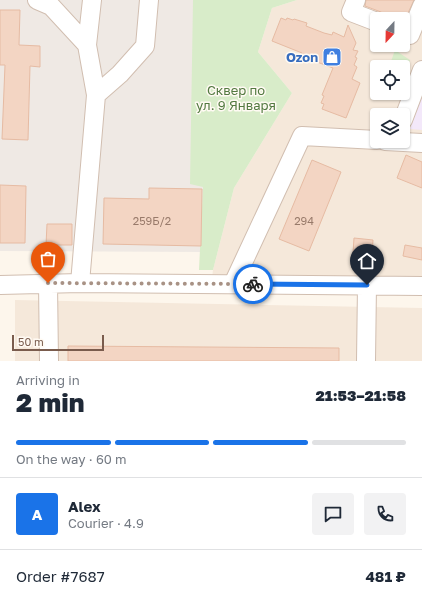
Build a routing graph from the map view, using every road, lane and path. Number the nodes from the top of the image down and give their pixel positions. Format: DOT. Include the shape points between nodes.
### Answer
graph roads {
  1 [pos="37,0"];
  2 [pos="92,0"];
  3 [pos="149,0"];
  4 [pos="356,0"];
  5 [pos="422,6"];
  6 [pos="370,19"];
  7 [pos="412,36"];
  8 [pos="87,45"];
  9 [pos="422,70"];
  10 [pos="96,95"];
  11 [pos="408,108"];
  12 [pos="370,140"];
  13 [pos="410,142"];
  14 [pos="422,143"];
  15 [pos="80,282"];
  16 [pos="48,283"];
  17 [pos="0,284"];
  18 [pos="233,284"];
  19 [pos="367,285"];
  20 [pos="422,286"];
  21 [pos="49,361"];
  22 [pos="366,361"];
  1 -- 8 [label="street" via="51,6"];
  2 -- 8 [label="street"];
  3 -- 10 [label="street" via="145,46 120,74"];
  4 -- 6 [label="street" via="351,12"];
  5 -- 7 [label="street"];
  8 -- 10 [label="street"];
  9 -- 11 [label="street"];
  10 -- 15 [label="street"];
  12 -- 18 [label="street" via="302,136"];
  13 -- 14 [label="street"];
  15 -- 16 [label="street"];
  15 -- 18 [label="street"];
  16 -- 17 [label="street"];
  16 -- 21 [label="street"];
  18 -- 19 [label="street"];
  19 -- 20 [label="street"];
  19 -- 22 [label="street"];
}
